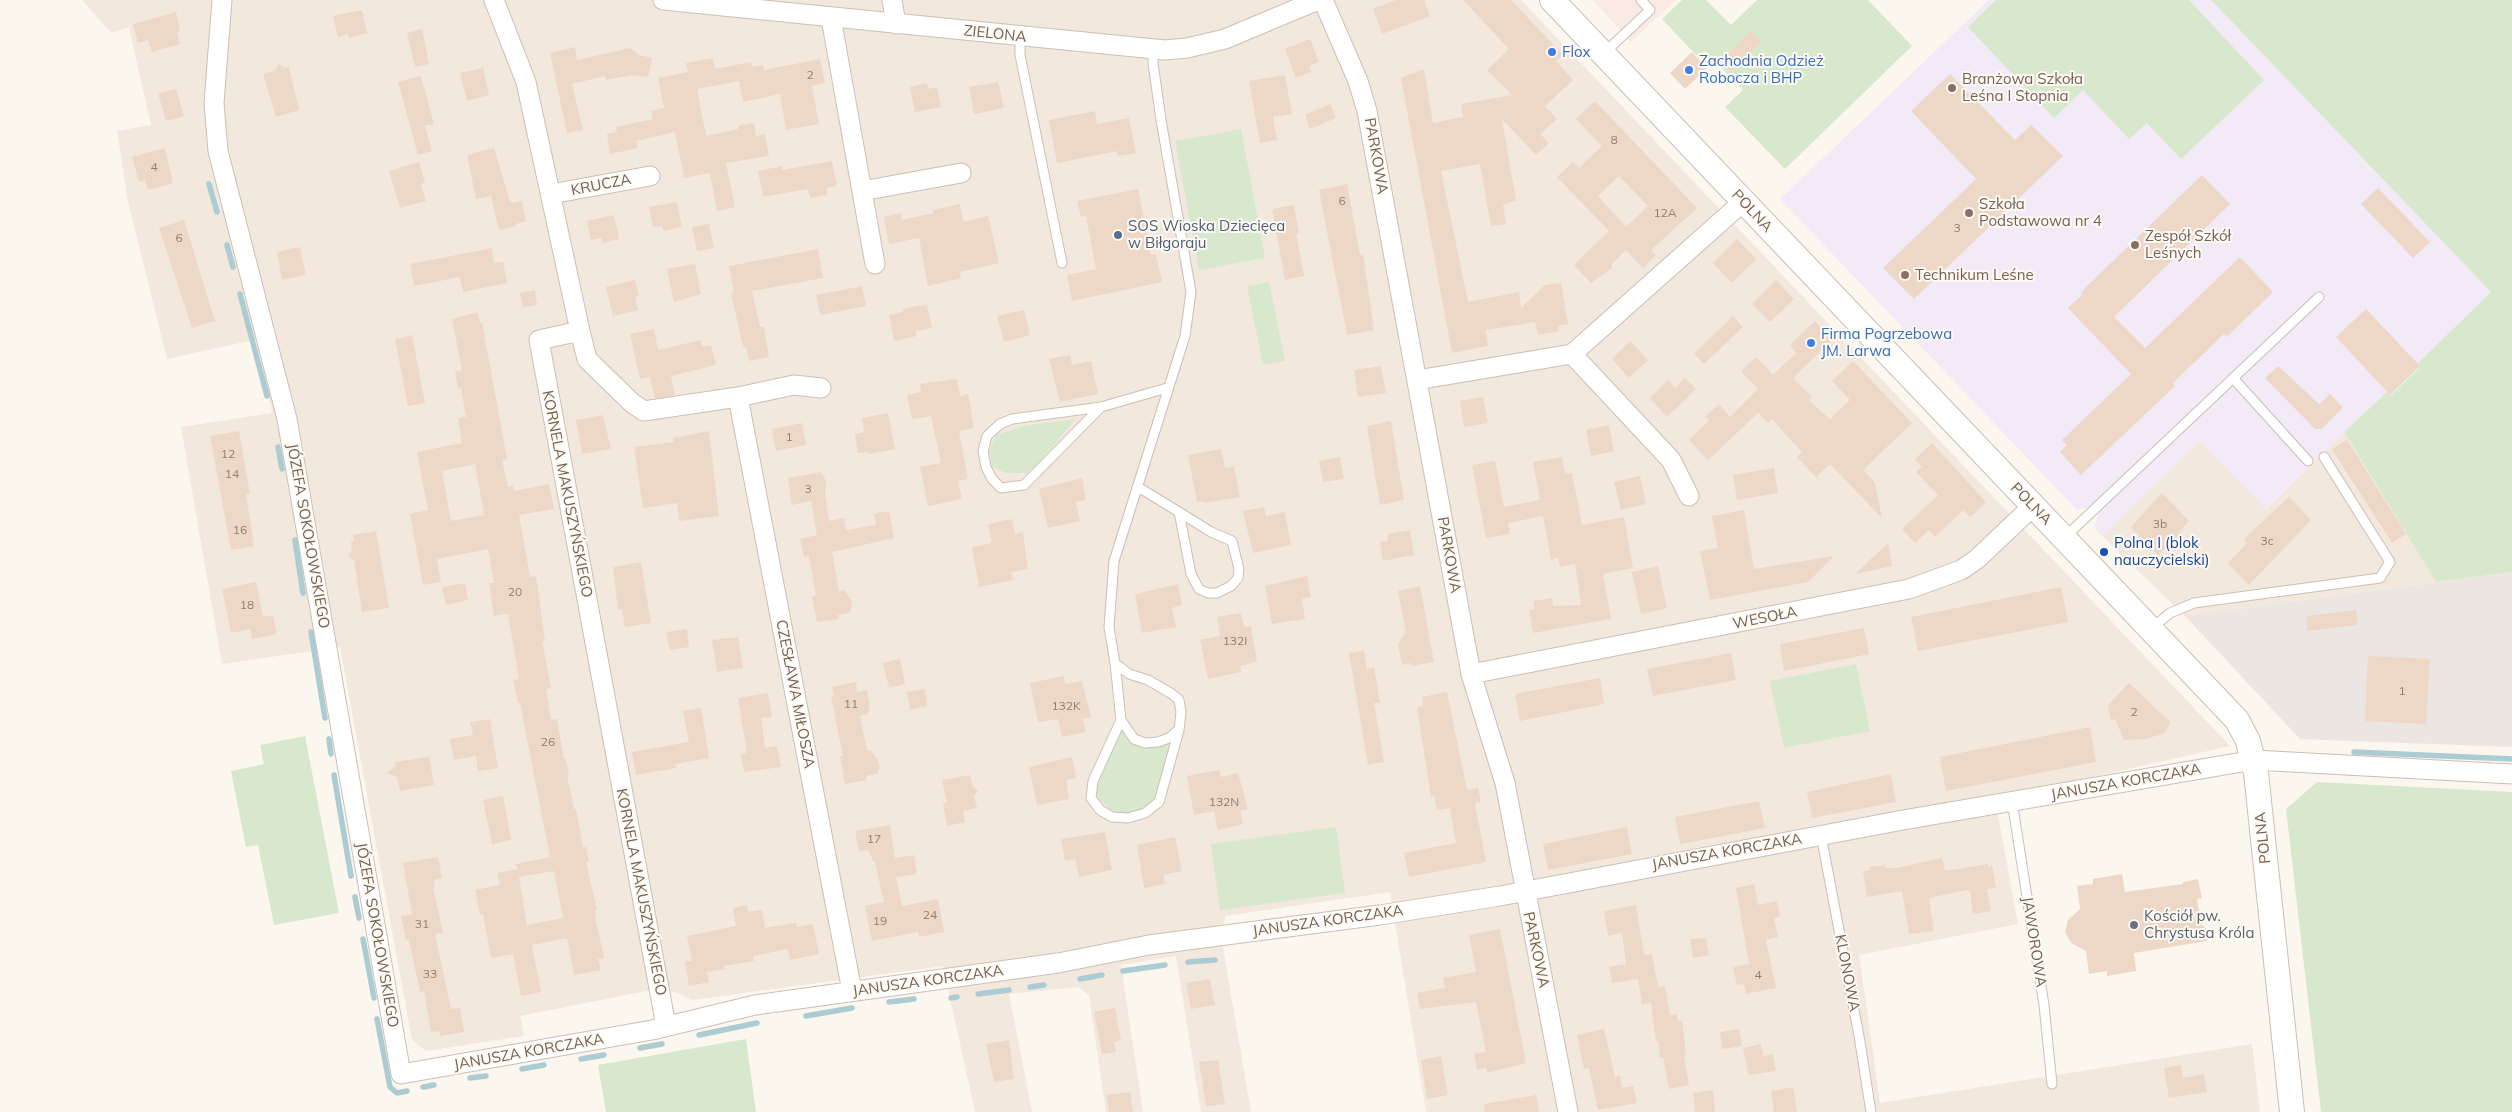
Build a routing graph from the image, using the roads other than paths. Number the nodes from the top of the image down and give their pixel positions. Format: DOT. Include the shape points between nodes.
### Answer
graph roads {
  1 [pos="222,0"];
  2 [pos="494,0"];
  3 [pos="663,0"];
  4 [pos="892,0"];
  5 [pos="1318,0"];
  6 [pos="1323,0"];
  7 [pos="1552,0"];
  8 [pos="1641,0"];
  9 [pos="831,18"];
  10 [pos="896,24"];
  11 [pos="1020,37"];
  12 [pos="1153,50"];
  13 [pos="1603,54"];
  14 [pos="961,173"];
  15 [pos="650,176"];
  16 [pos="862,191"];
  17 [pos="551,194"];
  18 [pos="1744,201"];
  19 [pos="1062,263"];
  20 [pos="875,264"];
  21 [pos="2319,297"];
  22 [pos="580,331"];
  23 [pos="1572,354"];
  24 [pos="2233,378"];
  25 [pos="1417,380"];
  26 [pos="821,388"];
  27 [pos="1167,388"];
  28 [pos="738,397"];
  29 [pos="1101,407"];
  30 [pos="2324,458"];
  31 [pos="2308,460"];
  32 [pos="1138,487"];
  33 [pos="1688,496"];
  34 [pos="2033,506"];
  35 [pos="1179,512"];
  36 [pos="2064,538"];
  37 [pos="2151,630"];
  38 [pos="1115,664"];
  39 [pos="1471,674"];
  40 [pos="1121,720"];
  41 [pos="1179,730"];
  42 [pos="2254,760"];
  43 [pos="2512,774"];
  44 [pos="2012,801"];
  45 [pos="1821,835"];
  46 [pos="1524,892"];
  47 [pos="852,991"];
  48 [pos="666,1026"];
  49 [pos="402,1074"];
  50 [pos="2052,1084"];
  51 [pos="1568,1112"];
  52 [pos="1871,1112"];
  53 [pos="2292,1112"];
  1 -- 49 [label="street, JÓZEFA SOKOŁOWSKIEGO" via="214,103 218,151 288,419"];
  2 -- 17 [label="street" via="526,82"];
  3 -- 9 [label="street, ZIELONA"];
  4 -- 10 [label="street"];
  5 -- 12 [label="street, ZIELONA" via="1226,39 1187,48"];
  6 -- 25 [label="street, PARKOWA" via="1368,111"];
  7 -- 13 [label="street, POLNA"];
  8 -- 13 [label="lane" via="1650,10"];
  9 -- 10 [label="street, ZIELONA"];
  9 -- 16 [label="street"];
  10 -- 11 [label="street, ZIELONA"];
  11 -- 12 [label="street, ZIELONA"];
  11 -- 19 [label="lane" via="1020,55"];
  12 -- 27 [label="lane" via="1161,120 1191,292 1185,336"];
  13 -- 18 [label="street, POLNA"];
  14 -- 16 [label="street"];
  15 -- 17 [label="street, KRUCZA"];
  16 -- 20 [label="street"];
  17 -- 22 [label="street"];
  18 -- 23 [label="street"];
  18 -- 34 [label="street, POLNA"];
  21 -- 24 [label="lane"];
  22 -- 28 [label="street" via="587,359 644,412"];
  22 -- 48 [label="street, KORNELA MAKUSZYŃSKIEGO" via="539,340"];
  23 -- 25 [label="street"];
  23 -- 33 [label="street" via="1671,460"];
  24 -- 31 [label="lane"];
  24 -- 36 [label="lane"];
  25 -- 39 [label="street, PARKOWA"];
  26 -- 28 [label="street" via="794,385"];
  27 -- 29 [label="lane"];
  27 -- 32 [label="lane"];
  28 -- 47 [label="street, CZESŁAWA MIŁOSZA"];
  29 -- 29 [label="lane" via="1012,419 1000,424 987,436 983,450 992,479 1002,488 1024,485"];
  30 -- 37 [label="lane" via="2390,562 2380,578 2194,603 2170,614"];
  32 -- 35 [label="lane"];
  32 -- 38 [label="lane" via="1114,561 1109,627"];
  34 -- 36 [label="street, POLNA"];
  34 -- 39 [label="street, WESOŁA" via="1961,570 1909,589"];
  35 -- 35 [label="lane" via="1232,541 1239,569 1238,578 1231,586 1208,594 1199,589 1191,574"];
  36 -- 37 [label="street, POLNA"];
  37 -- 42 [label="street, POLNA" via="2232,714 2246,735"];
  38 -- 40 [label="lane"];
  38 -- 41 [label="lane" via="1129,674 1160,686 1179,700"];
  39 -- 46 [label="street, PARKOWA" via="1502,770"];
  40 -- 41 [label="lane" via="1134,739 1145,743 1163,740"];
  40 -- 41 [label="lane" via="1093,781 1091,798 1100,810 1112,817 1128,818 1145,813 1160,802"];
  42 -- 43 [label="street, JANUSZA KORCZAKA"];
  42 -- 44 [label="street, JANUSZA KORCZAKA"];
  42 -- 53 [label="street, POLNA"];
  44 -- 45 [label="street, JANUSZA KORCZAKA"];
  44 -- 50 [label="lane, JAWOROWA" via="2044,1006"];
  45 -- 46 [label="street, JANUSZA KORCZAKA"];
  45 -- 52 [label="lane, KLONOWA"];
  46 -- 47 [label="street, JANUSZA KORCZAKA"];
  46 -- 51 [label="street, PARKOWA"];
  47 -- 48 [label="street, JANUSZA KORCZAKA" via="754,1005"];
  48 -- 49 [label="street, JANUSZA KORCZAKA"];
}
